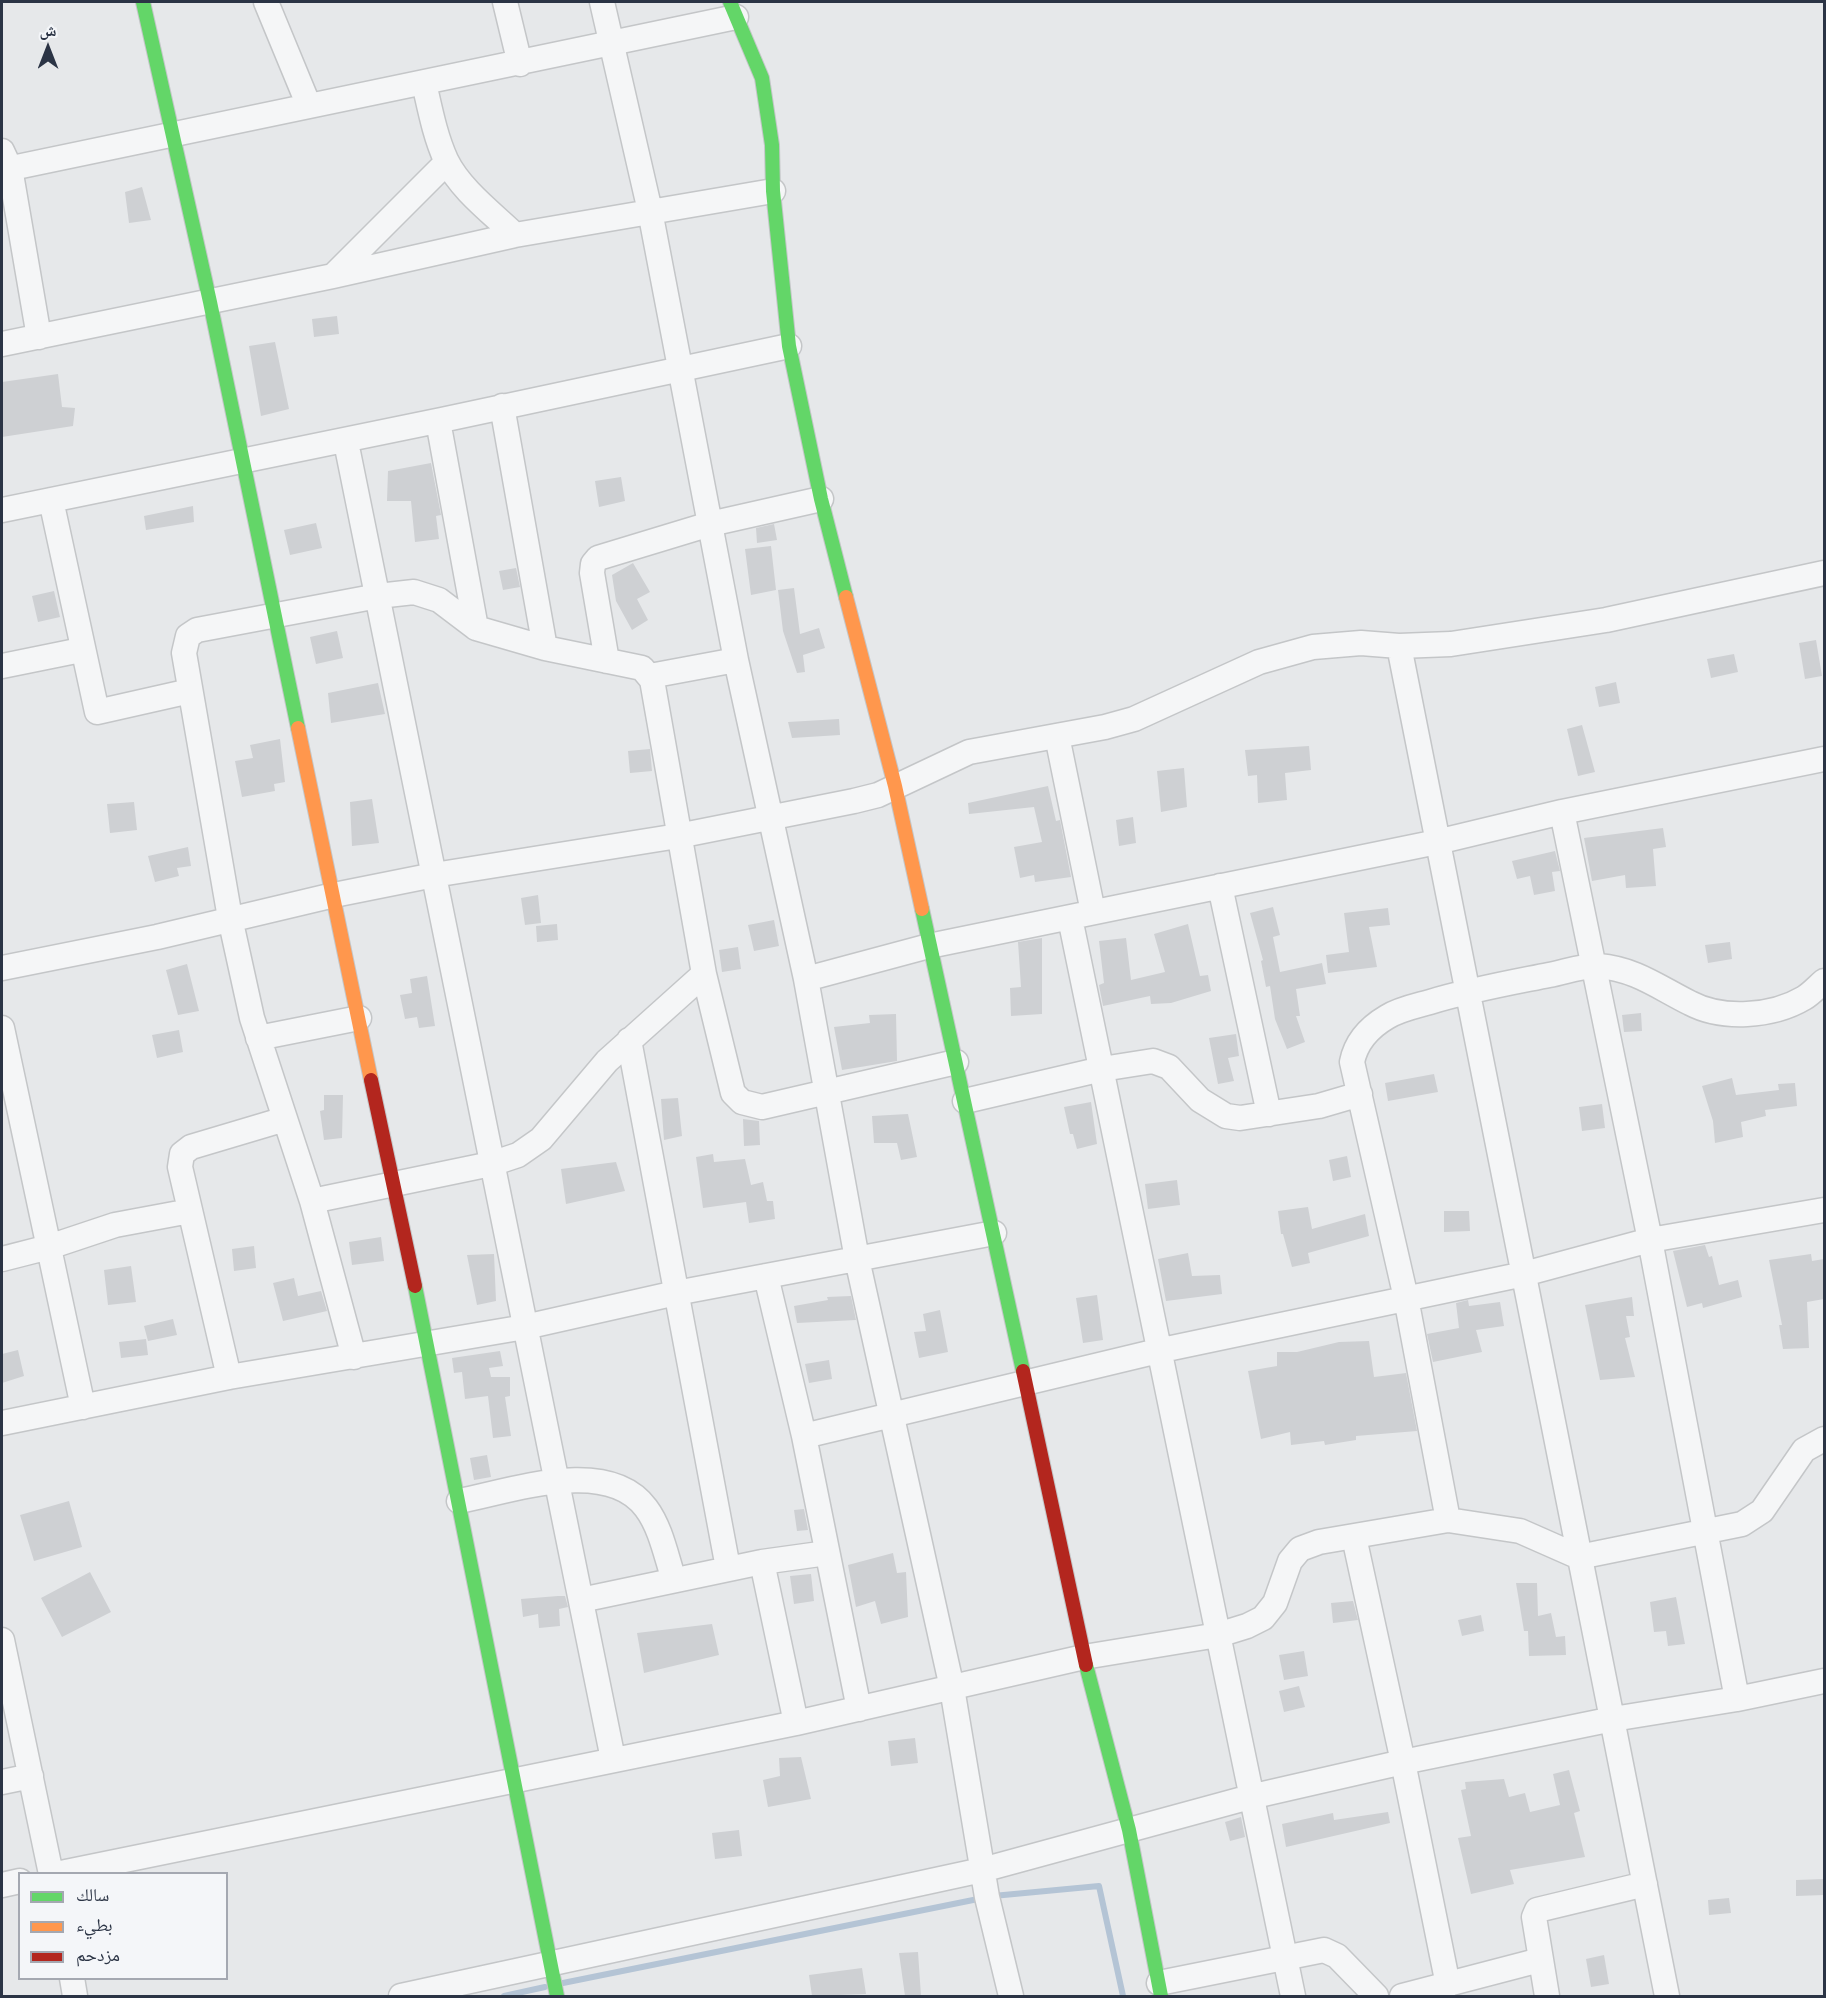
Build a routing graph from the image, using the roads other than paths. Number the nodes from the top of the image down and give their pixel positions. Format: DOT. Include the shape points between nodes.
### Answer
graph roads {
  1 [pos="143,2"];
  2 [pos="266,2"];
  3 [pos="505,2"];
  4 [pos="602,2"];
  5 [pos="733,10"];
  6 [pos="613,45"];
  7 [pos="520,64"];
  8 [pos="424,83"];
  9 [pos="309,106"];
  10 [pos="173,134"];
  11 [pos="447,162"];
  12 [pos="4,163"];
  13 [pos="773,191"];
  14 [pos="650,211"];
  15 [pos="515,235"];
  16 [pos="333,276"];
  17 [pos="210,302"];
  18 [pos="39,337"];
  19 [pos="2,344"];
  20 [pos="789,346"];
  21 [pos="680,370"];
  22 [pos="502,406"];
  23 [pos="438,422"];
  24 [pos="346,442"];
  25 [pos="243,460"];
  26 [pos="821,499"];
  27 [pos="51,500"];
  28 [pos="2,510"];
  29 [pos="710,524"];
  30 [pos="1824,573"];
  31 [pos="378,596"];
  32 [pos="275,615"];
  33 [pos="476,628"];
  34 [pos="1399,646"];
  35 [pos="545,648"];
  36 [pos="81,650"];
  37 [pos="736,660"];
  38 [pos="607,661"];
  39 [pos="2,666"];
  40 [pos="650,676"];
  41 [pos="190,691"];
  42 [pos="1058,736"];
  43 [pos="1824,759"];
  44 [pos="895,786"];
  45 [pos="1562,812"];
  46 [pos="771,818"];
  47 [pos="678,836"];
  48 [pos="1437,842"];
  49 [pos="434,875"];
  50 [pos="1220,886"];
  51 [pos="334,895"];
  52 [pos="1082,915"];
  53 [pos="230,918"];
  54 [pos="929,946"];
  55 [pos="1596,966"];
  56 [pos="2,968"];
  57 [pos="704,974"];
  58 [pos="806,979"];
  59 [pos="1824,981"];
  60 [pos="1466,991"];
  61 [pos="359,1018"];
  62 [pos="2,1028"];
  63 [pos="258,1038"];
  64 [pos="629,1040"];
  65 [pos="956,1062"];
  66 [pos="1102,1069"];
  67 [pos="827,1092"];
  68 [pos="1360,1094"];
  69 [pos="965,1101"];
  70 [pos="1269,1114"];
  71 [pos="285,1119"];
  72 [pos="491,1164"];
  73 [pos="392,1184"];
  74 [pos="312,1201"];
  75 [pos="1824,1210"];
  76 [pos="190,1211"];
  77 [pos="994,1233"];
  78 [pos="1650,1240"];
  79 [pos="49,1247"];
  80 [pos="2,1259"];
  81 [pos="857,1259"];
  82 [pos="1524,1274"];
  83 [pos="766,1276"];
  84 [pos="676,1293"];
  85 [pos="1406,1298"];
  86 [pos="525,1327"];
  87 [pos="428,1343"];
  88 [pos="1162,1350"];
  89 [pos="354,1357"];
  90 [pos="229,1377"];
  91 [pos="1025,1384"];
  92 [pos="83,1407"];
  93 [pos="893,1414"];
  94 [pos="2,1424"];
  95 [pos="804,1436"];
  96 [pos="1824,1439"];
  97 [pos="557,1482"];
  98 [pos="459,1501"];
  99 [pos="1448,1520"];
  100 [pos="1706,1533"];
  101 [pos="1354,1537"];
  102 [pos="827,1553"];
  103 [pos="1579,1557"];
  104 [pos="762,1562"];
  105 [pos="728,1568"];
  106 [pos="674,1580"];
  107 [pos="580,1600"];
  108 [pos="1218,1635"];
  109 [pos="2,1640"];
  110 [pos="1084,1657"];
  111 [pos="1824,1681"];
  112 [pos="951,1688"];
  113 [pos="1737,1699"];
  114 [pos="859,1709"];
  115 [pos="1613,1719"];
  116 [pos="796,1723"];
  117 [pos="613,1759"];
  118 [pos="1403,1762"];
  119 [pos="31,1776"];
  120 [pos="515,1779"];
  121 [pos="2,1782"];
  122 [pos="1250,1797"];
  123 [pos="1129,1830"];
  124 [pos="982,1870"];
  125 [pos="51,1872"];
  126 [pos="67,1872"];
  127 [pos="18,1881"];
  128 [pos="1645,1884"];
  129 [pos="2,1885"];
  130 [pos="1284,1957"];
  131 [pos="1540,1960"];
  132 [pos="550,1965"];
  133 [pos="72,1980"];
  134 [pos="1448,1985"];
  135 [pos="1160,1990"];
  136 [pos="75,1996"];
  137 [pos="401,1996"];
  138 [pos="557,1996"];
  139 [pos="1011,1996"];
  140 [pos="1293,1996"];
  141 [pos="1376,1996"];
  142 [pos="1402,1996"];
  143 [pos="1547,1996"];
  144 [pos="1667,1996"];
  1 -- 10 [label="street"];
  2 -- 9 [label="street"];
  3 -- 7 [label="street"];
  4 -- 6 [label="street"];
  5 -- 6 [label="street"];
  5 -- 13 [label="street" via="762,78 772,145"];
  6 -- 7 [label="street"];
  6 -- 14 [label="street"];
  7 -- 8 [label="street"];
  8 -- 9 [label="street"];
  8 -- 11 [label="street"];
  9 -- 10 [label="street"];
  10 -- 12 [label="street"];
  10 -- 17 [label="street"];
  11 -- 15 [label="street" via="478,200"];
  11 -- 16 [label="street"];
  12 -- 18 [label="street"];
  13 -- 14 [label="street"];
  13 -- 20 [label="street"];
  14 -- 15 [label="street"];
  14 -- 21 [label="street"];
  15 -- 16 [label="street"];
  16 -- 17 [label="street"];
  17 -- 18 [label="street"];
  17 -- 25 [label="street"];
  18 -- 19 [label="street"];
  20 -- 21 [label="street"];
  20 -- 26 [label="street"];
  21 -- 22 [label="street"];
  21 -- 29 [label="street"];
  22 -- 23 [label="street"];
  22 -- 35 [label="street"];
  23 -- 24 [label="street"];
  23 -- 33 [label="street"];
  24 -- 25 [label="street"];
  24 -- 31 [label="street"];
  25 -- 27 [label="street"];
  25 -- 32 [label="street"];
  26 -- 29 [label="street"];
  26 -- 44 [label="street"];
  27 -- 28 [label="street"];
  27 -- 36 [label="street"];
  29 -- 37 [label="street"];
  29 -- 38 [label="street" via="605,555 593,564"];
  30 -- 34 [label="street" via="1606,620 1451,644"];
  31 -- 32 [label="street"];
  31 -- 33 [label="street" via="414,592 439,600"];
  31 -- 49 [label="street"];
  32 -- 41 [label="street" via="208,627 188,636 184,653"];
  32 -- 51 [label="street"];
  33 -- 35 [label="street"];
  34 -- 42 [label="street" via="1361,643 1313,647 1259,662 1134,719"];
  34 -- 48 [label="street"];
  35 -- 38 [label="street"];
  36 -- 39 [label="street"];
  36 -- 41 [label="street" via="96,712"];
  37 -- 40 [label="street"];
  37 -- 46 [label="street"];
  38 -- 40 [label="street" via="642,668"];
  40 -- 47 [label="street"];
  41 -- 53 [label="street"];
  42 -- 44 [label="street" via="969,752"];
  42 -- 52 [label="street"];
  43 -- 45 [label="street"];
  44 -- 46 [label="street" via="878,795"];
  44 -- 54 [label="street"];
  45 -- 48 [label="street"];
  45 -- 55 [label="street"];
  46 -- 47 [label="street"];
  46 -- 58 [label="street"];
  47 -- 49 [label="street"];
  47 -- 57 [label="street"];
  48 -- 50 [label="street"];
  48 -- 60 [label="street"];
  49 -- 51 [label="street"];
  49 -- 72 [label="street"];
  50 -- 52 [label="street"];
  50 -- 70 [label="street"];
  51 -- 53 [label="street"];
  51 -- 61 [label="street"];
  52 -- 54 [label="street"];
  52 -- 66 [label="street"];
  53 -- 56 [label="street"];
  53 -- 63 [label="street"];
  54 -- 58 [label="street"];
  54 -- 65 [label="street"];
  55 -- 59 [label="street" via="1642,975 1691,1004 1719,1013 1778,1009 1804,998"];
  55 -- 60 [label="street"];
  55 -- 78 [label="street"];
  57 -- 64 [label="street"];
  57 -- 67 [label="street" via="729,1082 742,1102 762,1107"];
  58 -- 67 [label="street"];
  60 -- 68 [label="street" via="1397,1013 1368,1032 1355,1048 1352,1062"];
  60 -- 82 [label="street"];
  61 -- 63 [label="street"];
  61 -- 73 [label="street"];
  62 -- 79 [label="street"];
  63 -- 71 [label="street"];
  64 -- 72 [label="street" via="541,1139 518,1155"];
  64 -- 84 [label="street"];
  65 -- 67 [label="street"];
  65 -- 69 [label="street"];
  66 -- 69 [label="street"];
  66 -- 70 [label="street" via="1153,1061 1168,1067 1215,1112 1240,1118"];
  66 -- 88 [label="street"];
  67 -- 81 [label="street"];
  68 -- 70 [label="street"];
  68 -- 85 [label="street"];
  69 -- 77 [label="street"];
  71 -- 74 [label="street"];
  71 -- 76 [label="street" via="191,1147 182,1154 180,1167"];
  72 -- 73 [label="street"];
  72 -- 86 [label="street"];
  73 -- 74 [label="street"];
  73 -- 87 [label="street"];
  74 -- 89 [label="street"];
  75 -- 78 [label="street"];
  76 -- 79 [label="street" via="115,1225"];
  76 -- 90 [label="street"];
  77 -- 81 [label="street"];
  77 -- 91 [label="street"];
  78 -- 82 [label="street"];
  78 -- 100 [label="street"];
  79 -- 80 [label="street"];
  79 -- 92 [label="street"];
  81 -- 83 [label="street"];
  81 -- 93 [label="street"];
  82 -- 85 [label="street"];
  82 -- 103 [label="street"];
  83 -- 84 [label="street"];
  83 -- 95 [label="street"];
  84 -- 86 [label="street"];
  84 -- 105 [label="street"];
  85 -- 88 [label="street"];
  85 -- 99 [label="street"];
  86 -- 87 [label="street"];
  86 -- 97 [label="street"];
  87 -- 89 [label="street"];
  87 -- 98 [label="street"];
  88 -- 91 [label="street"];
  88 -- 108 [label="street"];
  89 -- 90 [label="street"];
  90 -- 92 [label="street"];
  91 -- 93 [label="street"];
  91 -- 110 [label="street"];
  92 -- 94 [label="street"];
  93 -- 95 [label="street"];
  93 -- 112 [label="street"];
  95 -- 102 [label="street"];
  96 -- 100 [label="street" via="1804,1450 1762,1511 1742,1524"];
  97 -- 98 [label="street"];
  97 -- 106 [label="street" via="601,1480 632,1494 657,1526"];
  97 -- 107 [label="street"];
  98 -- 120 [label="street"];
  99 -- 101 [label="street"];
  99 -- 103 [label="street" via="1520,1531"];
  100 -- 103 [label="street"];
  100 -- 113 [label="street"];
  101 -- 108 [label="street" via="1300,1549 1290,1561 1275,1603 1263,1618"];
  101 -- 118 [label="street"];
  102 -- 104 [label="street"];
  102 -- 114 [label="street"];
  103 -- 115 [label="street"];
  104 -- 105 [label="street"];
  104 -- 116 [label="street"];
  105 -- 106 [label="street"];
  106 -- 107 [label="street"];
  107 -- 117 [label="street"];
  108 -- 110 [label="street"];
  108 -- 122 [label="street"];
  109 -- 119 [label="street"];
  110 -- 112 [label="street"];
  110 -- 123 [label="street"];
  111 -- 113 [label="street"];
  112 -- 114 [label="street"];
  112 -- 124 [label="street"];
  113 -- 115 [label="street"];
  114 -- 116 [label="street"];
  115 -- 118 [label="street"];
  115 -- 128 [label="street"];
  116 -- 117 [label="street"];
  117 -- 120 [label="street"];
  118 -- 122 [label="street"];
  118 -- 134 [label="street"];
  119 -- 121 [label="street"];
  119 -- 125 [label="street"];
  120 -- 126 [label="street"];
  120 -- 132 [label="street"];
  122 -- 123 [label="street"];
  122 -- 130 [label="street"];
  123 -- 124 [label="street"];
  123 -- 135 [label="street"];
  124 -- 132 [label="street"];
  124 -- 139 [label="street"];
  127 -- 129 [label="street"];
  128 -- 131 [label="street" via="1537,1910 1534,1917"];
  128 -- 144 [label="street"];
  130 -- 135 [label="street"];
  130 -- 140 [label="street"];
  130 -- 141 [label="street" via="1331,1952"];
  131 -- 134 [label="street"];
  131 -- 143 [label="street"];
  132 -- 137 [label="street"];
  132 -- 138 [label="street"];
  133 -- 136 [label="street"];
  134 -- 142 [label="street"];
}
